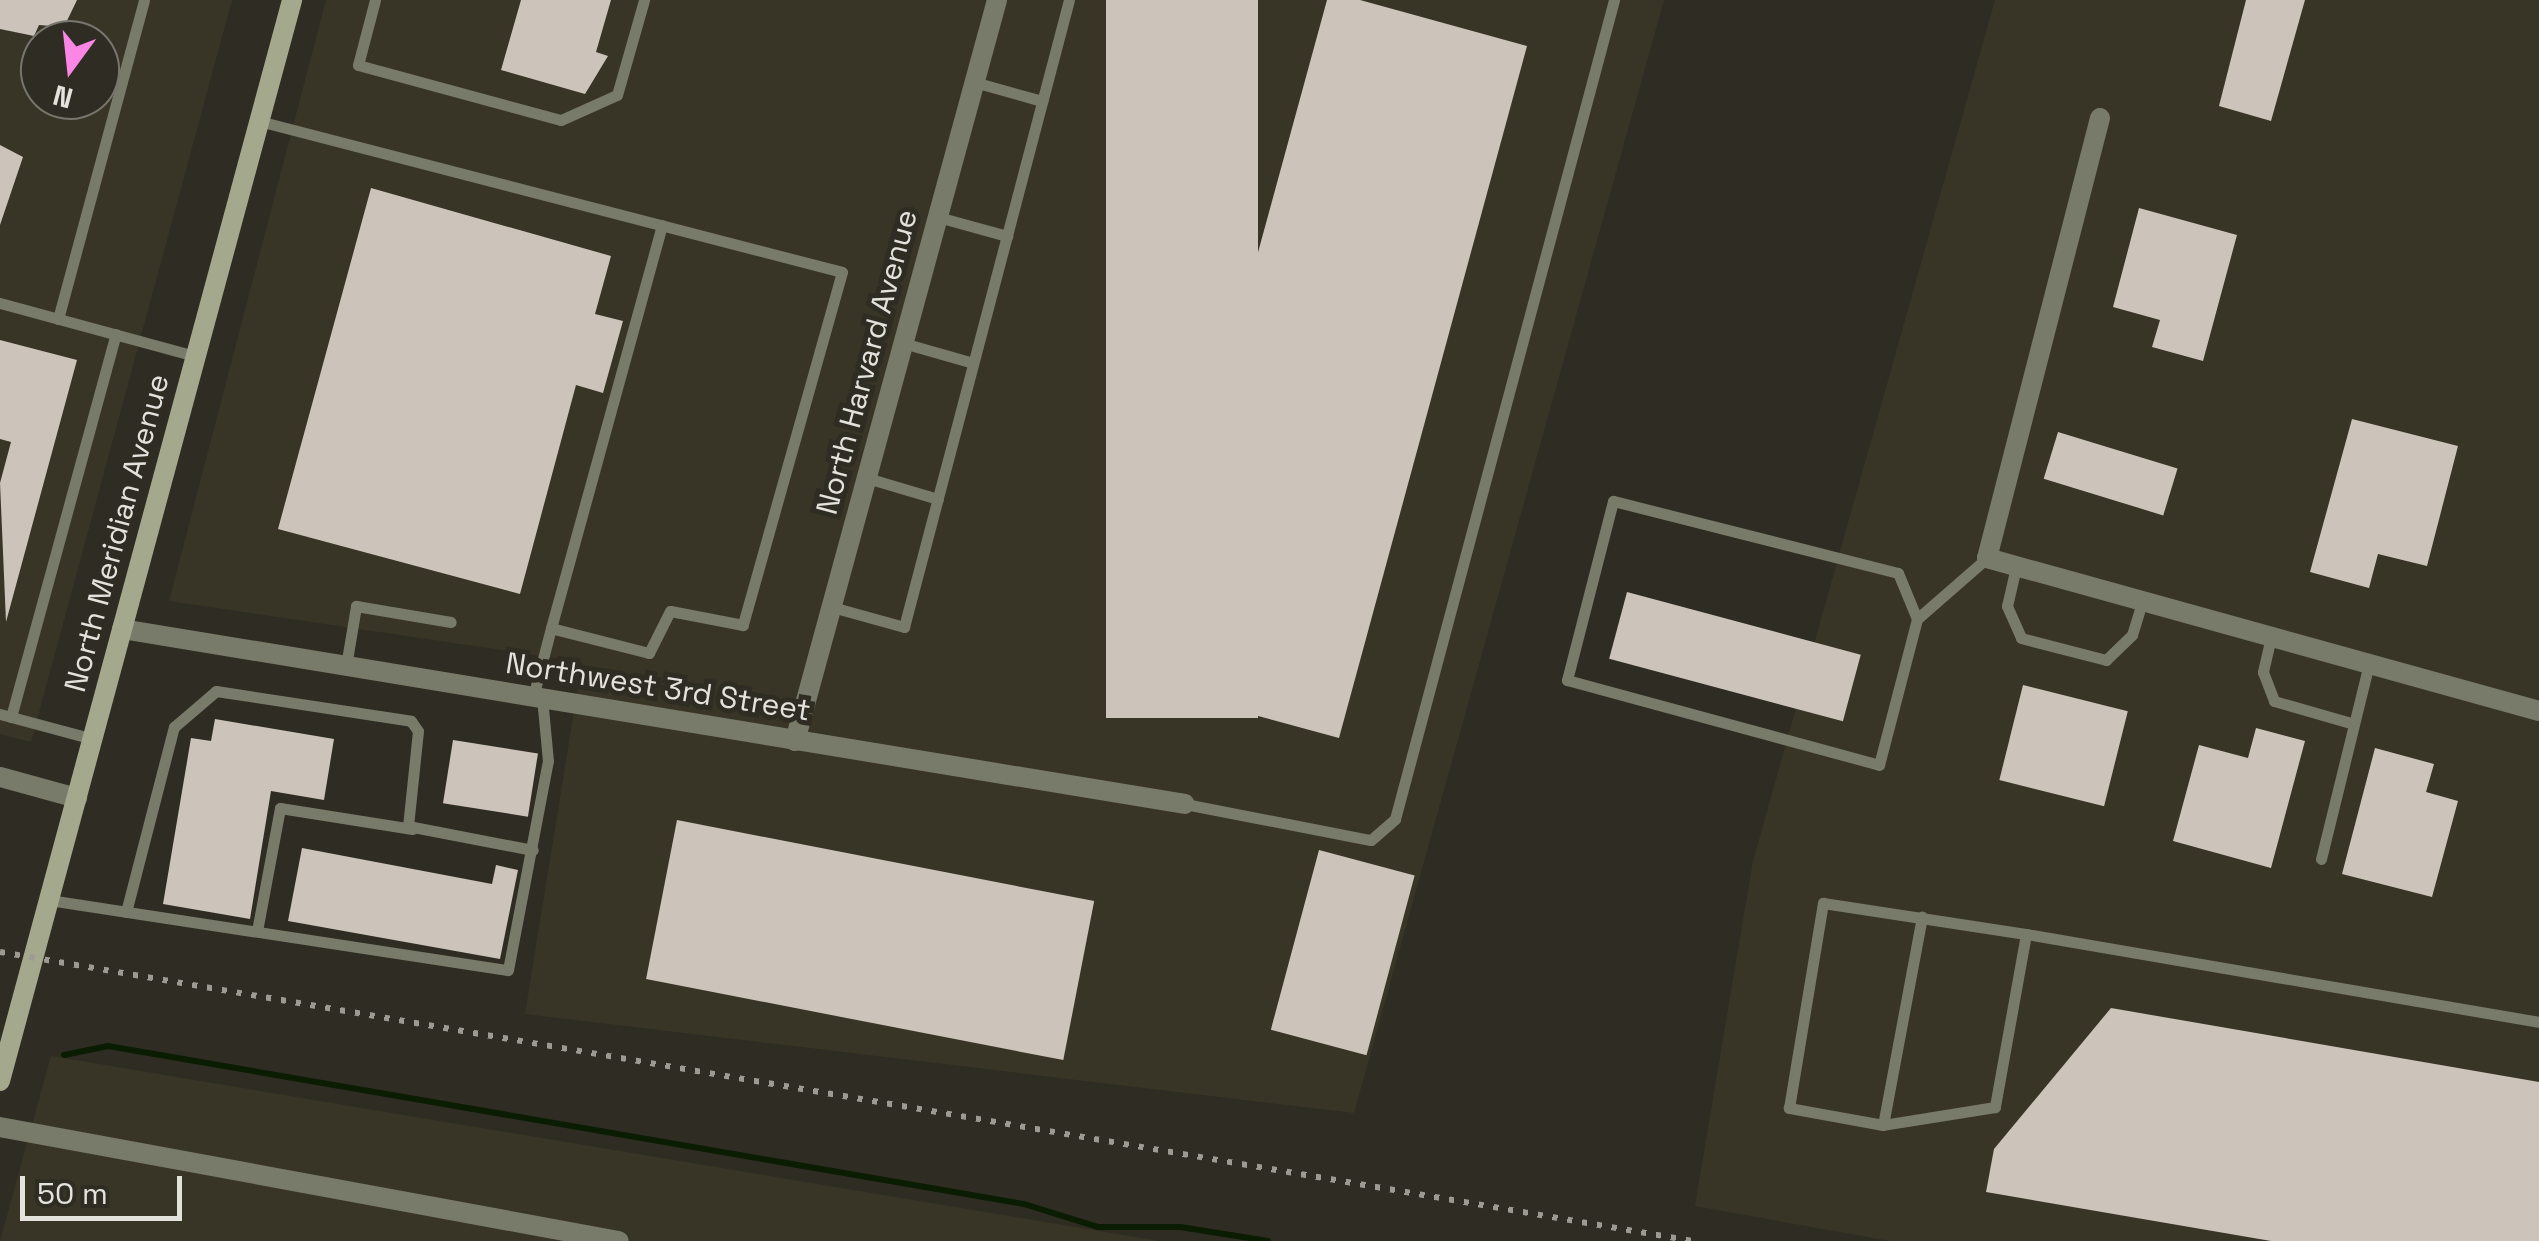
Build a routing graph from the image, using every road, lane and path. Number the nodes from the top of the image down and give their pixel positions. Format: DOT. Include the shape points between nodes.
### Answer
graph roads {
  1 [pos="144,0"];
  2 [pos="292,0"];
  3 [pos="375,0"];
  4 [pos="644,0"];
  5 [pos="997,0"];
  6 [pos="1069,0"];
  7 [pos="1614,0"];
  8 [pos="974,82"];
  9 [pos="1042,101"];
  10 [pos="2100,118"];
  11 [pos="259,121"];
  12 [pos="938,216"];
  13 [pos="662,225"];
  14 [pos="1007,236"];
  15 [pos="0,304"];
  16 [pos="58,319"];
  17 [pos="116,334"];
  18 [pos="904,343"];
  19 [pos="195,356"];
  20 [pos="973,363"];
  21 [pos="867,478"];
  22 [pos="938,499"];
  23 [pos="1987,558"];
  24 [pos="2016,567"];
  25 [pos="2142,602"];
  26 [pos="832,607"];
  27 [pos="1917,619"];
  28 [pos="451,622"];
  29 [pos="551,628"];
  30 [pos="122,629"];
  31 [pos="2270,637"];
  32 [pos="2369,664"];
  33 [pos="346,666"];
  34 [pos="537,698"];
  35 [pos="2539,711"];
  36 [pos="5,715"];
  37 [pos="2354,724"];
  38 [pos="93,739"];
  39 [pos="795,740"];
  40 [pos="0,777"];
  41 [pos="77,798"];
  42 [pos="1185,804"];
  43 [pos="412,829"];
  44 [pos="533,850"];
  45 [pos="2321,859"];
  46 [pos="49,900"];
  47 [pos="126,912"];
  48 [pos="1922,917"];
  49 [pos="257,931"];
  50 [pos="2026,934"];
  51 [pos="2539,1022"];
  52 [pos="0,1081"];
  53 [pos="1883,1125"];
  54 [pos="0,1127"];
  55 [pos="618,1241"];
  1 -- 16 [label="lane"];
  2 -- 11 [label="main road, North Meridian Avenue"];
  3 -- 4 [label="lane" via="358,64 562,120 617,96"];
  5 -- 8 [label="street, North Harvard Avenue"];
  6 -- 9 [label="lane"];
  7 -- 42 [label="lane" via="1395,819 1371,840"];
  8 -- 9 [label="lane"];
  8 -- 12 [label="street, North Harvard Avenue"];
  9 -- 14 [label="lane"];
  10 -- 23 [label="street"];
  11 -- 13 [label="lane"];
  11 -- 19 [label="main road, North Meridian Avenue"];
  12 -- 14 [label="lane"];
  12 -- 18 [label="street, North Harvard Avenue"];
  13 -- 29 [label="lane"];
  13 -- 29 [label="lane" via="842,272 744,625 670,611 649,653"];
  14 -- 20 [label="lane"];
  15 -- 16 [label="lane"];
  16 -- 17 [label="lane"];
  17 -- 19 [label="lane"];
  17 -- 36 [label="lane"];
  18 -- 20 [label="lane"];
  18 -- 21 [label="street, North Harvard Avenue"];
  19 -- 30 [label="main road, North Meridian Avenue"];
  20 -- 22 [label="lane"];
  21 -- 22 [label="lane"];
  21 -- 26 [label="street, North Harvard Avenue"];
  22 -- 26 [label="lane" via="904,627"];
  23 -- 24 [label="street"];
  23 -- 27 [label="lane"];
  24 -- 25 [label="street"];
  24 -- 25 [label="lane" via="2007,606 2021,638 2106,660 2132,635"];
  25 -- 31 [label="street"];
  26 -- 39 [label="street, North Harvard Avenue"];
  27 -- 27 [label="lane" via="1878,766 1567,680 1613,501 1898,573"];
  28 -- 33 [label="lane" via="356,606"];
  29 -- 34 [label="lane"];
  30 -- 33 [label="street, Northwest 3rd Street"];
  30 -- 38 [label="main road, North Meridian Avenue"];
  31 -- 32 [label="street"];
  31 -- 37 [label="lane" via="2263,672 2274,701"];
  32 -- 35 [label="street"];
  32 -- 37 [label="lane"];
  33 -- 34 [label="street, Northwest 3rd Street"];
  34 -- 39 [label="street, Northwest 3rd Street"];
  34 -- 44 [label="lane" via="548,761"];
  36 -- 38 [label="lane"];
  37 -- 45 [label="lane"];
  38 -- 41 [label="main road, North Meridian Avenue"];
  39 -- 42 [label="street, Northwest 3rd Street"];
  40 -- 41 [label="street"];
  41 -- 46 [label="main road, North Meridian Avenue"];
  43 -- 44 [label="lane"];
  43 -- 47 [label="lane" via="416,724 216,691 174,727"];
  43 -- 49 [label="lane" via="280,808"];
  44 -- 49 [label="lane" via="508,970"];
  46 -- 47 [label="lane"];
  46 -- 52 [label="main road, North Meridian Avenue"];
  47 -- 49 [label="lane"];
  48 -- 50 [label="lane"];
  48 -- 53 [label="lane"];
  48 -- 53 [label="lane" via="1823,903 1789,1108"];
  50 -- 51 [label="lane"];
  50 -- 53 [label="lane" via="1996,1107"];
  54 -- 55 [label="street"];
}
